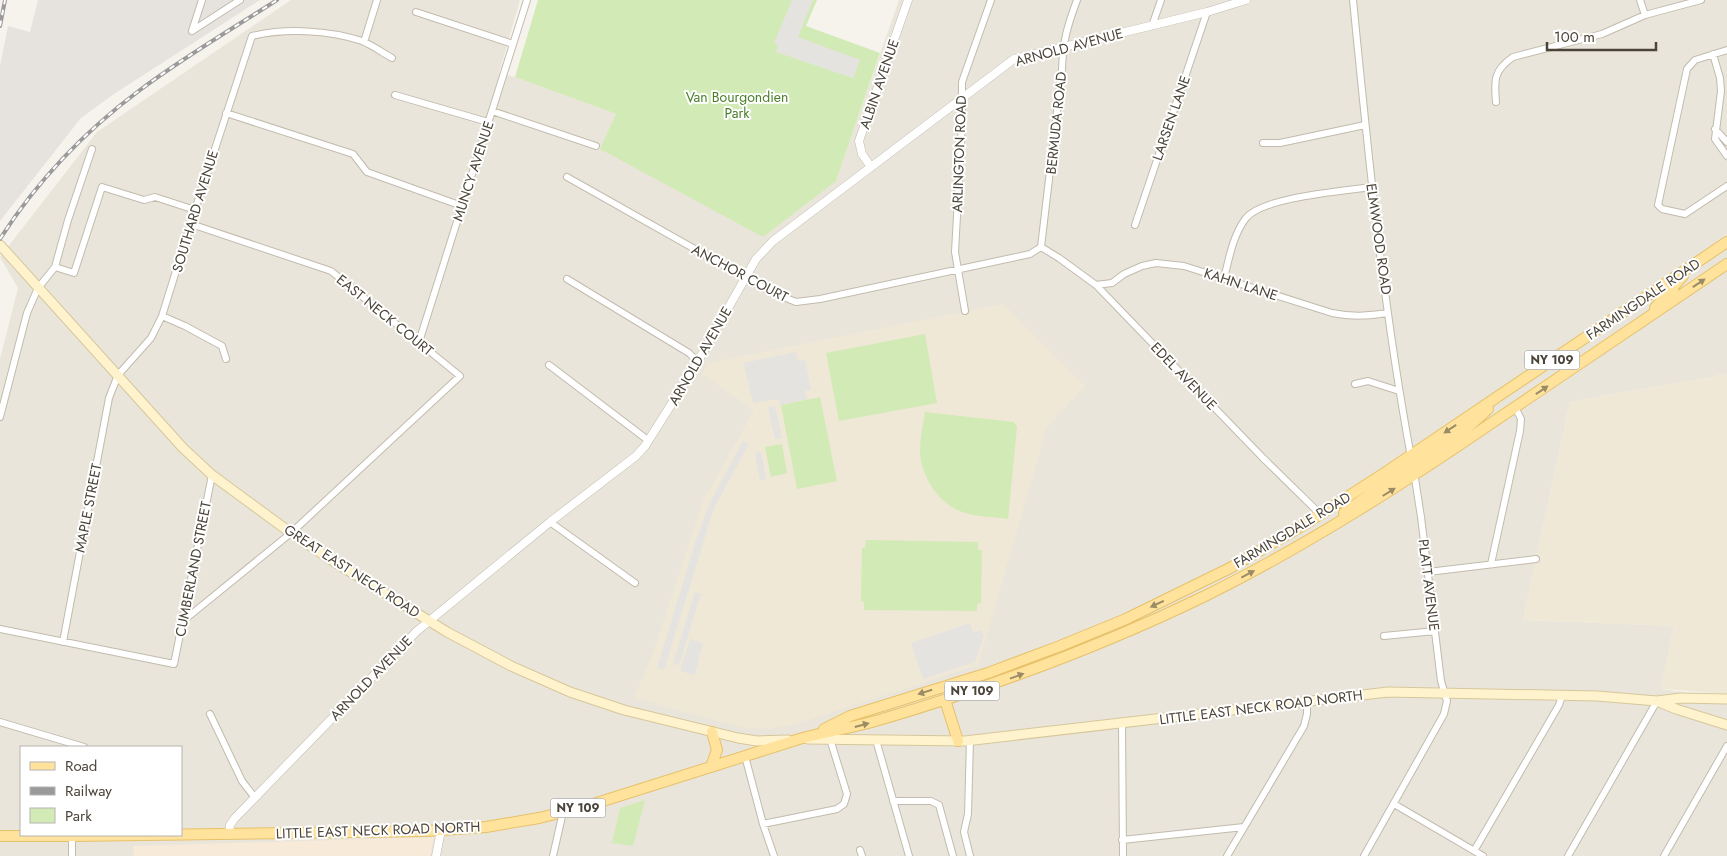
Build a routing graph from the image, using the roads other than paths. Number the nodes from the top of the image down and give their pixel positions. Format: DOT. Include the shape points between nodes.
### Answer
graph roads {
  1 [pos="202,0"];
  2 [pos="240,0"];
  3 [pos="377,0"];
  4 [pos="527,0"];
  5 [pos="908,0"];
  6 [pos="991,0"];
  7 [pos="1077,0"];
  8 [pos="1161,0"];
  9 [pos="1246,0"];
  10 [pos="1352,0"];
  11 [pos="1640,0"];
  12 [pos="1701,0"];
  13 [pos="416,12"];
  14 [pos="1207,12"];
  15 [pos="1645,15"];
  16 [pos="1152,26"];
  17 [pos="364,42"];
  18 [pos="513,44"];
  19 [pos="1063,47"];
  20 [pos="1727,50"];
  21 [pos="1713,54"];
  22 [pos="392,58"];
  23 [pos="395,95"];
  24 [pos="961,98"];
  25 [pos="1496,102"];
  26 [pos="492,111"];
  27 [pos="226,113"];
  28 [pos="488,122"];
  29 [pos="1365,125"];
  30 [pos="1715,129"];
  31 [pos="1727,142"];
  32 [pos="1263,143"];
  33 [pos="596,146"];
  34 [pos="92,149"];
  35 [pos="1727,156"];
  36 [pos="870,166"];
  37 [pos="567,177"];
  38 [pos="1727,186"];
  39 [pos="1371,187"];
  40 [pos="462,206"];
  41 [pos="195,210"];
  42 [pos="191,224"];
  43 [pos="1135,225"];
  44 [pos="1727,242"];
  45 [pos="0,245"];
  46 [pos="1041,247"];
  47 [pos="1694,264"];
  48 [pos="1727,264"];
  49 [pos="55,267"];
  50 [pos="958,270"];
  51 [pos="745,278"];
  52 [pos="567,279"];
  53 [pos="1224,279"];
  54 [pos="1096,285"];
  55 [pos="1664,285"];
  56 [pos="38,288"];
  57 [pos="1674,300"];
  58 [pos="965,311"];
  59 [pos="1388,313"];
  60 [pos="162,316"];
  61 [pos="1644,320"];
  62 [pos="418,342"];
  63 [pos="226,359"];
  64 [pos="698,362"];
  65 [pos="549,365"];
  66 [pos="118,376"];
  67 [pos="1355,384"];
  68 [pos="1399,391"];
  69 [pos="1516,408"];
  70 [pos="0,417"];
  71 [pos="649,441"];
  72 [pos="1412,460"];
  73 [pos="212,475"];
  74 [pos="1414,476"];
  75 [pos="1319,515"];
  76 [pos="550,522"];
  77 [pos="1327,530"];
  78 [pos="291,533"];
  79 [pos="1536,559"];
  80 [pos="1491,564"];
  81 [pos="1428,572"];
  82 [pos="635,583"];
  83 [pos="183,621"];
  84 [pos="429,622"];
  85 [pos="0,629"];
  86 [pos="1435,631"];
  87 [pos="1384,636"];
  88 [pos="63,642"];
  89 [pos="1444,694"];
  90 [pos="1562,696"];
  91 [pos="1727,699"];
  92 [pos="945,700"];
  93 [pos="1657,701"];
  94 [pos="1307,702"];
  95 [pos="210,714"];
  96 [pos="0,722"];
  97 [pos="1122,723"];
  98 [pos="1727,725"];
  99 [pos="712,732"];
  100 [pos="814,735"];
  101 [pos="830,739"];
  102 [pos="796,740"];
  103 [pos="876,740"];
  104 [pos="970,740"];
  105 [pos="958,741"];
  106 [pos="81,746"];
  107 [pos="1727,746"];
  108 [pos="745,756"];
  109 [pos="711,767"];
  110 [pos="254,798"];
  111 [pos="893,801"];
  112 [pos="1394,804"];
  113 [pos="564,812"];
  114 [pos="764,824"];
  115 [pos="1244,827"];
  116 [pos="441,830"];
  117 [pos="229,834"];
  118 [pos="182,835"];
  119 [pos="0,836"];
  120 [pos="72,836"];
  121 [pos="1122,840"];
  122 [pos="1474,851"];
  123 [pos="72,856"];
  124 [pos="436,856"];
  125 [pos="553,856"];
  126 [pos="774,856"];
  127 [pos="909,856"];
  128 [pos="952,856"];
  129 [pos="970,856"];
  130 [pos="1123,856"];
  131 [pos="1228,856"];
  132 [pos="1364,856"];
  133 [pos="1483,856"];
  134 [pos="1568,856"];
  135 [pos="1664,856"];
  1 -- 2 [label="street" via="192,31"];
  3 -- 17 [label="street"];
  4 -- 18 [label="street, MUNCY AVENUE"];
  5 -- 36 [label="street, ALBIN AVENUE" via="860,141 860,150"];
  6 -- 24 [label="street, ARLINGTON ROAD" via="962,82"];
  7 -- 19 [label="street, BERMUDA ROAD"];
  8 -- 16 [label="street"];
  9 -- 14 [label="street, ARNOLD AVENUE"];
  10 -- 29 [label="street, ELMWOOD ROAD"];
  11 -- 15 [label="street"];
  12 -- 15 [label="street"];
  13 -- 18 [label="street"];
  14 -- 16 [label="street, ARNOLD AVENUE"];
  14 -- 43 [label="street, LARSEN LANE"];
  15 -- 25 [label="street" via="1602,34 1514,57 1497,73 1494,86"];
  16 -- 19 [label="street, ARNOLD AVENUE"];
  17 -- 22 [label="street"];
  17 -- 27 [label="street, SOUTHARD AVENUE" via="327,32 267,32 252,36"];
  18 -- 26 [label="street, MUNCY AVENUE"];
  19 -- 24 [label="street, ARNOLD AVENUE" via="1014,59"];
  19 -- 46 [label="street, BERMUDA ROAD"];
  20 -- 21 [label="street"];
  21 -- 30 [label="street" via="1721,91"];
  21 -- 38 [label="street" via="1695,60 1687,69 1658,205 1662,209 1685,214"];
  23 -- 28 [label="street"];
  24 -- 36 [label="street, ARNOLD AVENUE"];
  24 -- 50 [label="street, ARLINGTON ROAD" via="955,252"];
  26 -- 28 [label="street, MUNCY AVENUE"];
  26 -- 33 [label="street"];
  27 -- 40 [label="street" via="353,154 367,172"];
  27 -- 41 [label="street, SOUTHARD AVENUE"];
  28 -- 40 [label="street, MUNCY AVENUE"];
  29 -- 32 [label="street" via="1280,143"];
  29 -- 39 [label="street, ELMWOOD ROAD"];
  30 -- 31 [label="street"];
  30 -- 35 [label="street" via="1715,139"];
  34 -- 49 [label="street"];
  36 -- 51 [label="street, ARNOLD AVENUE" via="769,245"];
  37 -- 51 [label="street, ANCHOR COURT"];
  39 -- 53 [label="street" via="1272,203 1256,210 1239,230"];
  39 -- 59 [label="street, ELMWOOD ROAD"];
  40 -- 62 [label="street, MUNCY AVENUE"];
  41 -- 42 [label="street, SOUTHARD AVENUE"];
  41 -- 49 [label="street" via="155,197 144,200 102,187 74,273"];
  42 -- 60 [label="street, SOUTHARD AVENUE"];
  42 -- 62 [label="street, EAST NECK COURT" via="331,270"];
  44 -- 47 [label="main road, FARMINGDALE ROAD / NY 109"];
  45 -- 56 [label="main road, GREAT EAST NECK ROAD"];
  46 -- 50 [label="street, ANCHOR COURT" via="1030,254"];
  46 -- 54 [label="street, EDEL AVENUE"];
  47 -- 55 [label="main road, FARMINGDALE ROAD / NY 109"];
  47 -- 57 [label="main road" via="1674,287"];
  57 -- 48 [label="main road, FARMINGDALE ROAD / NY 109, one-way"];
  49 -- 56 [label="street"];
  50 -- 51 [label="street, ANCHOR COURT" via="796,302"];
  50 -- 58 [label="street, ARLINGTON ROAD"];
  51 -- 64 [label="street, ARNOLD AVENUE"];
  52 -- 64 [label="street" via="689,353"];
  53 -- 54 [label="street, KAHN LANE" via="1184,266 1156,263 1124,274 1112,283"];
  53 -- 59 [label="street, KAHN LANE" via="1350,316"];
  54 -- 75 [label="street, EDEL AVENUE"];
  55 -- 61 [label="main road" via="1664,297"];
  55 -- 72 [label="main road, FARMINGDALE ROAD / NY 109, one-way" via="1502,394 1470,425"];
  56 -- 66 [label="main road, GREAT EAST NECK ROAD"];
  56 -- 70 [label="street" via="27,313"];
  57 -- 61 [label="main road, FARMINGDALE ROAD / NY 109"];
  59 -- 68 [label="street, ELMWOOD ROAD"];
  60 -- 63 [label="street" via="222,346"];
  60 -- 66 [label="street, SOUTHARD AVENUE" via="150,338"];
  69 -- 61 [label="main road, FARMINGDALE ROAD / NY 109, one-way"];
  62 -- 78 [label="street, EAST NECK COURT" via="460,376"];
  64 -- 71 [label="street, ARNOLD AVENUE"];
  65 -- 71 [label="street"];
  66 -- 73 [label="main road, GREAT EAST NECK ROAD"];
  66 -- 88 [label="street, MAPLE STREET" via="109,398"];
  67 -- 68 [label="street" via="1368,382"];
  68 -- 72 [label="street, ELMWOOD ROAD"];
  69 -- 74 [label="main road, FARMINGDALE ROAD / NY 109"];
  69 -- 80 [label="street" via="1521,418 1520,431"];
  71 -- 76 [label="street, ARNOLD AVENUE" via="636,456"];
  72 -- 74 [label="street, ELMWOOD ROAD"];
  72 -- 75 [label="main road, FARMINGDALE ROAD / NY 109"];
  72 -- 77 [label="main road"];
  73 -- 78 [label="main road, GREAT EAST NECK ROAD"];
  73 -- 83 [label="street, CUMBERLAND STREET"];
  77 -- 74 [label="main road, FARMINGDALE ROAD / NY 109, one-way"];
  74 -- 81 [label="street, PLATT AVENUE"];
  75 -- 100 [label="main road, FARMINGDALE ROAD / NY 109, one-way" via="1214,576 1102,629 1002,668 850,716"];
  76 -- 82 [label="street"];
  76 -- 84 [label="street, ARNOLD AVENUE"];
  92 -- 77 [label="main road, FARMINGDALE ROAD / NY 109, one-way" via="1062,659 1132,629 1225,586"];
  78 -- 83 [label="street"];
  78 -- 84 [label="main road, GREAT EAST NECK ROAD"];
  79 -- 80 [label="street"];
  80 -- 81 [label="street"];
  81 -- 86 [label="street, PLATT AVENUE"];
  83 -- 88 [label="street, CUMBERLAND STREET" via="174,664"];
  84 -- 99 [label="main road, GREAT EAST NECK ROAD" via="506,664 570,692 624,710"];
  84 -- 110 [label="street, ARNOLD AVENUE"];
  85 -- 88 [label="street"];
  86 -- 87 [label="street"];
  86 -- 89 [label="street, PLATT AVENUE"];
  89 -- 90 [label="main road, LITTLE EAST NECK ROAD NORTH"];
  89 -- 94 [label="main road, LITTLE EAST NECK ROAD NORTH" via="1381,692"];
  89 -- 112 [label="street, PLATT AVENUE" via="1447,701 1444,714"];
  90 -- 93 [label="main road, LITTLE EAST NECK ROAD NORTH"];
  90 -- 122 [label="street"];
  91 -- 93 [label="main road, LITTLE EAST NECK ROAD NORTH"];
  100 -- 92 [label="main road, FARMINGDALE ROAD / NY 109, one-way" via="855,727"];
  92 -- 105 [label="main road"];
  93 -- 98 [label="main road"];
  93 -- 134 [label="street"];
  94 -- 97 [label="main road, LITTLE EAST NECK ROAD NORTH"];
  94 -- 115 [label="street" via="1304,726"];
  95 -- 110 [label="street" via="242,781"];
  96 -- 106 [label="street"];
  97 -- 104 [label="main road, LITTLE EAST NECK ROAD NORTH"];
  97 -- 121 [label="street"];
  99 -- 102 [label="main road, GREAT EAST NECK ROAD" via="751,740"];
  99 -- 109 [label="main road" via="717,750"];
  100 -- 102 [label="main road, FARMINGDALE ROAD / NY 109"];
  101 -- 102 [label="main road, LITTLE EAST NECK ROAD NORTH"];
  101 -- 103 [label="main road, LITTLE EAST NECK ROAD NORTH"];
  101 -- 114 [label="street" via="847,794 844,804 837,809"];
  102 -- 108 [label="main road, NY 109"];
  103 -- 105 [label="main road, LITTLE EAST NECK ROAD NORTH"];
  103 -- 111 [label="street"];
  104 -- 105 [label="main road, LITTLE EAST NECK ROAD NORTH"];
  104 -- 129 [label="street" via="968,814 964,832"];
  107 -- 135 [label="street"];
  108 -- 109 [label="main road, LITTLE EAST NECK ROAD NORTH / NY 109"];
  108 -- 114 [label="street"];
  109 -- 113 [label="main road, LITTLE EAST NECK ROAD NORTH / NY 109"];
  110 -- 117 [label="street, ARNOLD AVENUE" via="233,820"];
  111 -- 127 [label="street"];
  111 -- 128 [label="street" via="931,801 939,805"];
  112 -- 122 [label="street"];
  112 -- 132 [label="street, PLATT AVENUE"];
  113 -- 116 [label="main road, LITTLE EAST NECK ROAD NORTH / NY 109" via="498,825"];
  113 -- 125 [label="street"];
  114 -- 126 [label="street"];
  115 -- 121 [label="street"];
  115 -- 131 [label="street"];
  116 -- 117 [label="main road, LITTLE EAST NECK ROAD NORTH / NY 109"];
  116 -- 124 [label="street"];
  117 -- 118 [label="main road, LITTLE EAST NECK ROAD NORTH / NY 109"];
  119 -- 120 [label="main road, LITTLE EAST NECK ROAD NORTH / NY 109"];
  120 -- 123 [label="street"];
  121 -- 130 [label="street"];
  122 -- 133 [label="street"];
}
